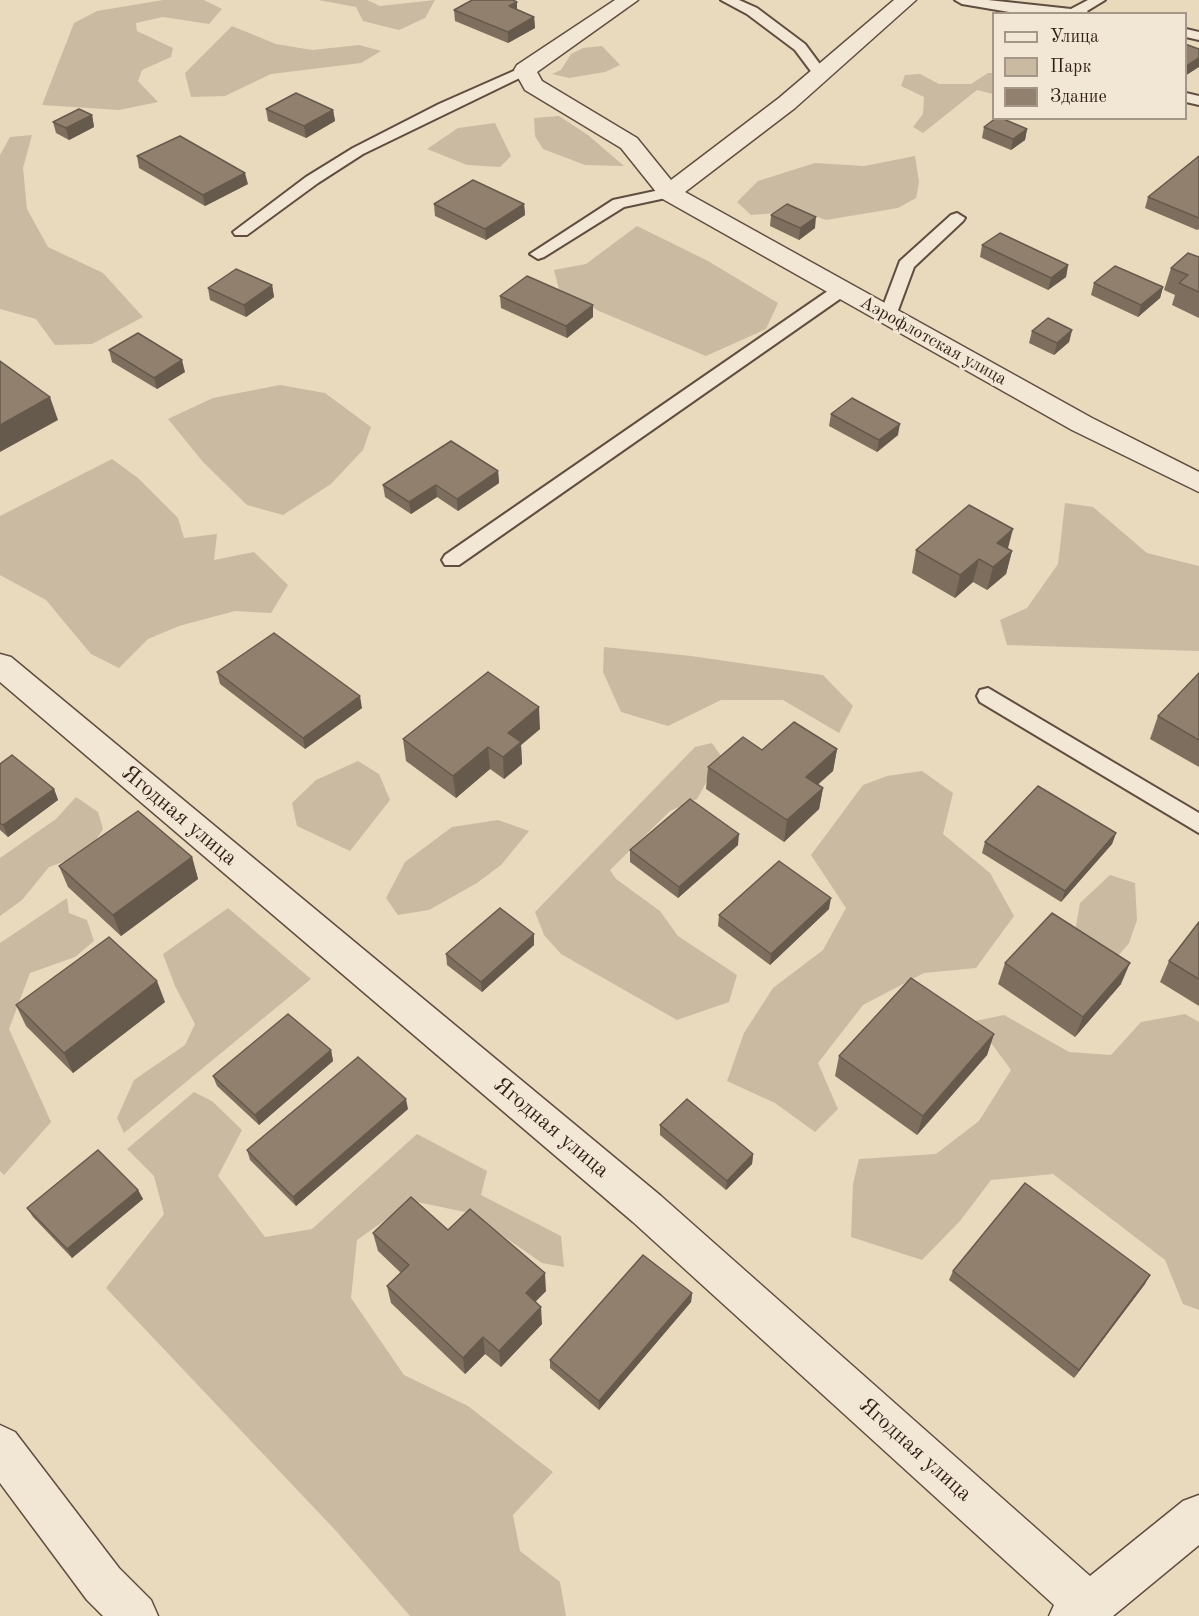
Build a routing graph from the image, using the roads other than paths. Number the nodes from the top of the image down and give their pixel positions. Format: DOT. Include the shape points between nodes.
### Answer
graph roads {
  1 [pos="628,0"];
  2 [pos="728,0"];
  3 [pos="906,0"];
  4 [pos="962,0"];
  5 [pos="1098,0"];
  6 [pos="1032,12"];
  7 [pos="1080,12"];
  8 [pos="525,70"];
  9 [pos="821,75"];
  10 [pos="669,193"];
  11 [pos="957,218"];
  12 [pos="241,232"];
  13 [pos="538,254"];
  14 [pos="841,290"];
  15 [pos="888,317"];
  16 [pos="1199,483"];
  17 [pos="453,560"];
  18 [pos="0,665"];
  19 [pos="988,696"];
  20 [pos="1199,824"];
  21 [pos="0,1447"];
  22 [pos="1199,1517"];
  23 [pos="1081,1611"];
  24 [pos="135,1616"];
  1 -- 8 [label="street"];
  2 -- 9 [label="lane" via="752,11 800,47"];
  3 -- 9 [label="street"];
  4 -- 6 [label="lane"];
  5 -- 7 [label="lane"];
  8 -- 10 [label="street" via="533,85 629,143"];
  8 -- 12 [label="lane" via="358,151"];
  9 -- 10 [label="street"];
  10 -- 13 [label="lane" via="619,203"];
  10 -- 14 [label="street, Аэрофлотская улица"];
  11 -- 15 [label="lane" via="906,265"];
  14 -- 15 [label="street, Аэрофлотская улица"];
  14 -- 17 [label="lane"];
  15 -- 16 [label="street, Аэрофлотская улица" via="1082,424"];
  18 -- 23 [label="street, Ягодная улица" via="647,1209"];
  19 -- 20 [label="lane"];
  21 -- 24 [label="street" via="103,1584"];
  22 -- 23 [label="street"];
}
